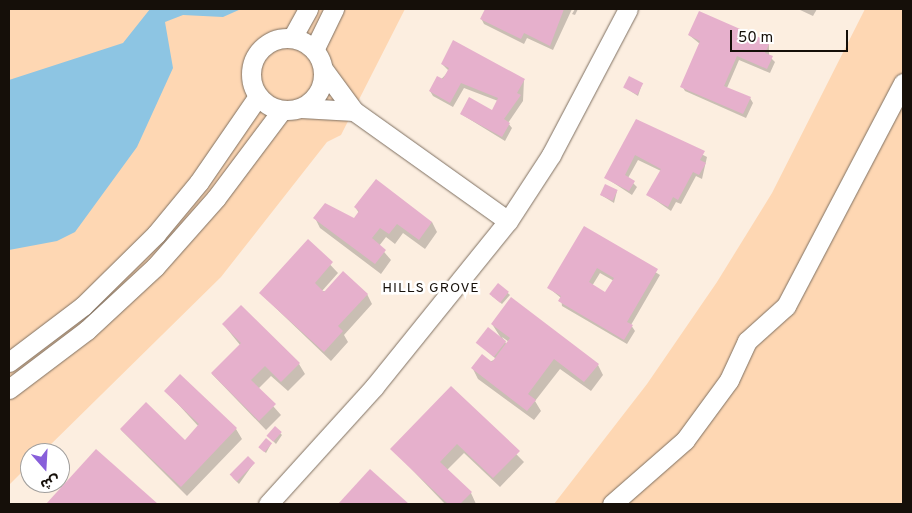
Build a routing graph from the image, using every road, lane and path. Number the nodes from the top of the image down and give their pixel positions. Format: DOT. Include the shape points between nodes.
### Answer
graph roads {
  1 [pos="308,9"];
  2 [pos="334,9"];
  3 [pos="628,9"];
  4 [pos="292,38"];
  5 [pos="314,50"];
  6 [pos="323,68"];
  7 [pos="903,83"];
  8 [pos="258,96"];
  9 [pos="302,108"];
  10 [pos="282,110"];
  11 [pos="354,112"];
  12 [pos="508,221"];
  13 [pos="9,362"];
  14 [pos="9,389"];
  15 [pos="268,504"];
  16 [pos="612,504"];
  1 -- 4 [label="street"];
  2 -- 5 [label="street"];
  3 -- 12 [label="street" via="551,155"];
  4 -- 5 [label="street"];
  4 -- 8 [label="street" via="268,44 256,56 251,80"];
  5 -- 6 [label="street"];
  6 -- 9 [label="street" via="318,95"];
  6 -- 11 [label="street"];
  7 -- 16 [label="street" via="786,306 747,341 729,380 685,440"];
  8 -- 10 [label="street"];
  8 -- 13 [label="street" via="199,182 156,234 83,306"];
  9 -- 10 [label="street"];
  9 -- 11 [label="street"];
  10 -- 14 [label="street" via="216,198 155,266 87,330"];
  11 -- 12 [label="street"];
  12 -- 15 [label="street" via="374,388"];
}
